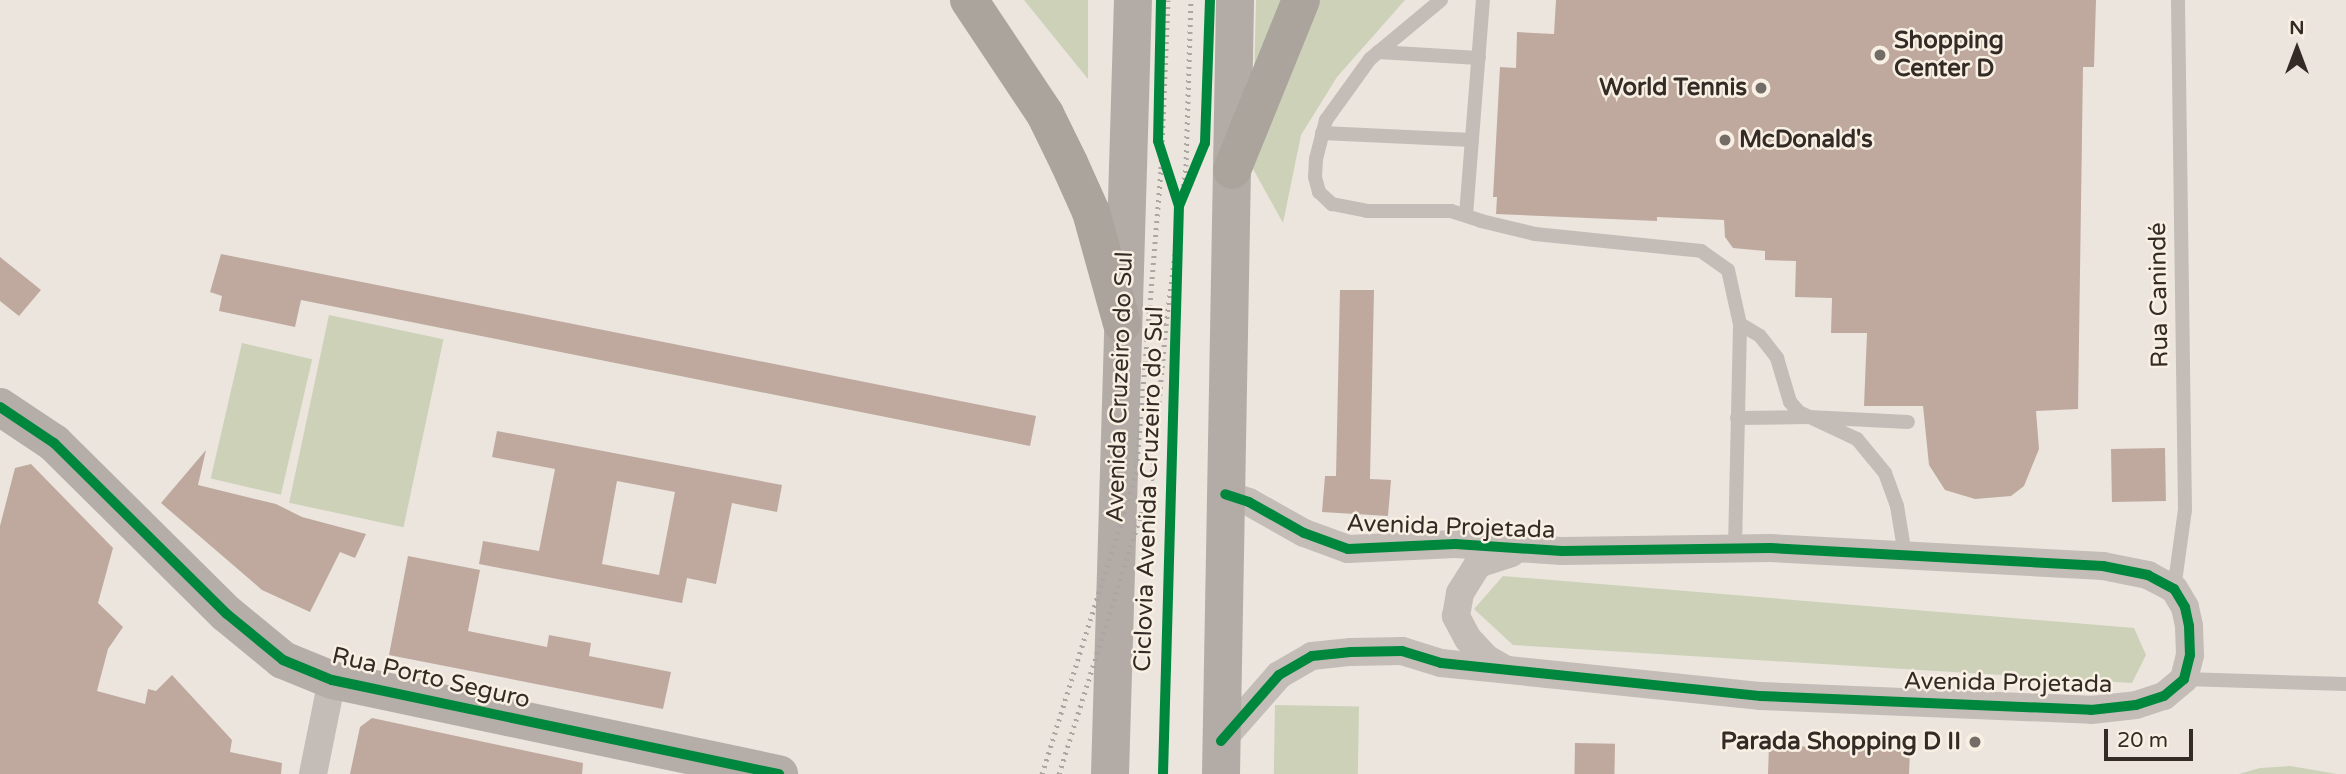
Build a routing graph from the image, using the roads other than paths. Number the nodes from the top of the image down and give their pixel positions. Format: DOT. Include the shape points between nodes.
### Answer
graph roads {
  1 [pos="968,0"];
  2 [pos="1133,0"];
  3 [pos="1235,0"];
  4 [pos="1301,0"];
  5 [pos="1441,0"];
  6 [pos="1483,0"];
  7 [pos="2178,0"];
  8 [pos="1378,52"];
  9 [pos="1479,58"];
  10 [pos="1322,133"];
  11 [pos="1472,140"];
  12 [pos="1231,170"];
  13 [pos="1466,215"];
  14 [pos="1122,324"];
  15 [pos="1740,324"];
  16 [pos="1,412"];
  17 [pos="1809,417"];
  18 [pos="1737,418"];
  19 [pos="1908,422"];
  20 [pos="1225,494"];
  21 [pos="1735,547"];
  22 [pos="1520,550"];
  23 [pos="1905,555"];
  24 [pos="2174,589"];
  25 [pos="1507,670"];
  26 [pos="2184,679"];
  27 [pos="332,680"];
  28 [pos="2346,684"];
  29 [pos="1221,758"];
  30 [pos="313,774"];
  31 [pos="779,774"];
  32 [pos="1110,774"];
  1 -- 14 [label="highway" via="1045,114 1069,163 1091,212"];
  2 -- 14 [label="main road, Avenida Cruzeiro do Sul"];
  3 -- 12 [label="main road"];
  4 -- 12 [label="highway"];
  5 -- 8 [label="lane"];
  6 -- 9 [label="lane"];
  7 -- 24 [label="lane, Rua Canindé" via="2185,510"];
  8 -- 9 [label="lane"];
  8 -- 10 [label="lane" via="1326,120"];
  9 -- 11 [label="lane"];
  10 -- 11 [label="lane"];
  10 -- 13 [label="lane" via="1315,177 1319,192 1332,204 1367,211 1433,209"];
  11 -- 13 [label="lane"];
  12 -- 20 [label="main road"];
  13 -- 15 [label="lane" via="1535,234 1701,251 1728,270"];
  14 -- 32 [label="main road, Avenida Cruzeiro do Sul"];
  15 -- 17 [label="lane" via="1760,336 1777,358 1790,402"];
  15 -- 18 [label="lane"];
  16 -- 27 [label="street, Rua Porto Seguro" via="54,443 257,640 283,660"];
  17 -- 18 [label="lane"];
  17 -- 19 [label="lane"];
  17 -- 23 [label="lane" via="1857,439 1885,473 1897,506"];
  18 -- 21 [label="lane"];
  20 -- 22 [label="street, Avenida Projetada" via="1348,549 1455,544"];
  20 -- 29 [label="main road"];
  21 -- 22 [label="street, Avenida Projetada"];
  21 -- 23 [label="street, Avenida Projetada"];
  22 -- 25 [label="street" via="1478,564 1460,593 1456,616 1468,639"];
  23 -- 24 [label="street, Avenida Projetada" via="2104,566 2148,575"];
  24 -- 26 [label="street" via="2189,626 2190,655"];
  25 -- 26 [label="street, Avenida Projetada" via="1761,696 2052,709 2136,705 2164,696"];
  25 -- 29 [label="street, Avenida Projetada" via="1441,663 1402,651 1312,656 1279,675"];
  26 -- 28 [label="lane"];
  27 -- 30 [label="street"];
  27 -- 31 [label="street, Rua Porto Seguro"];
}
